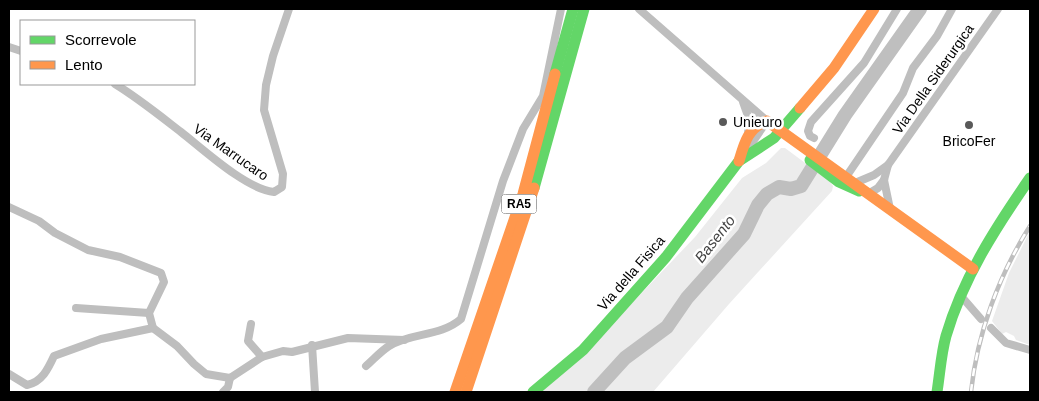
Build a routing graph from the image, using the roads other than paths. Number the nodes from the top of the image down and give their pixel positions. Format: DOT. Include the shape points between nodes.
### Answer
graph roads {
  1 [pos="290,9"];
  2 [pos="561,9"];
  3 [pos="639,9"];
  4 [pos="874,9"];
  5 [pos="897,9"];
  6 [pos="952,9"];
  7 [pos="998,9"];
  8 [pos="578,12"];
  9 [pos="117,85"];
  10 [pos="742,100"];
  11 [pos="767,121"];
  12 [pos="780,131"];
  13 [pos="747,136"];
  14 [pos="814,138"];
  15 [pos="739,161"];
  16 [pos="888,165"];
  17 [pos="874,175"];
  18 [pos="843,177"];
  19 [pos="1030,178"];
  20 [pos="884,180"];
  21 [pos="868,194"];
  22 [pos="9,207"];
  23 [pos="890,209"];
  24 [pos="973,268"];
  25 [pos="961,296"];
  26 [pos="76,308"];
  27 [pos="149,313"];
  28 [pos="982,319"];
  29 [pos="251,324"];
  30 [pos="153,328"];
  31 [pos="991,328"];
  32 [pos="404,340"];
  33 [pos="312,345"];
  34 [pos="1030,350"];
  35 [pos="262,357"];
  36 [pos="366,366"];
  37 [pos="9,374"];
  38 [pos="230,378"];
  39 [pos="223,392"];
  40 [pos="316,392"];
  41 [pos="455,392"];
  42 [pos="466,392"];
  43 [pos="533,392"];
  44 [pos="937,392"];
  1 -- 9 [label="street, Via Marrucaro" via="266,85 264,110 283,174 282,187 274,192 262,191"];
  2 -- 32 [label="street" via="543,96 523,129 503,182 461,319 453,326 434,333"];
  3 -- 10 [label="street"];
  4 -- 12 [label="main road, Via della Fisica" via="834,68"];
  5 -- 14 [label="street" via="864,63 811,122 808,131"];
  6 -- 18 [label="street" via="937,36 916,62 903,93"];
  7 -- 16 [label="street, Via Della Siderurgica"];
  8 -- 41 [label="main road, RA5" via="522,194"];
  8 -- 42 [label="main road, RA5" via="537,179"];
  10 -- 11 [label="street"];
  10 -- 13 [label="street" via="749,119"];
  11 -- 12 [label="main road"];
  11 -- 13 [label="main road" via="756,125"];
  11 -- 15 [label="street"];
  12 -- 15 [label="main road, Via della Fisica"];
  12 -- 18 [label="main road"];
  13 -- 15 [label="main road, Via della Fisica"];
  15 -- 43 [label="main road, Via della Fisica" via="660,264 582,350"];
  16 -- 17 [label="street, Via Della Siderurgica"];
  16 -- 20 [label="street, Via Della Siderurgica"];
  17 -- 18 [label="street, Via Della Siderurgica"];
  17 -- 21 [label="street"];
  18 -- 21 [label="main road"];
  18 -- 21 [label="main road" via="849,188"];
  19 -- 24 [label="main road"];
  20 -- 21 [label="street"];
  20 -- 23 [label="street, Via Della Siderurgica"];
  21 -- 23 [label="main road"];
  22 -- 27 [label="street" via="39,220 55,234 88,250 120,257 161,273 164,282"];
  23 -- 24 [label="main road"];
  24 -- 25 [label="main road"];
  25 -- 28 [label="street"];
  25 -- 44 [label="main road" via="946,336"];
  26 -- 27 [label="street"];
  27 -- 30 [label="street"];
  29 -- 35 [label="street" via="248,341"];
  30 -- 37 [label="street" via="101,339 54,356 35,383 27,385"];
  30 -- 38 [label="street" via="206,374"];
  31 -- 34 [label="street" via="1006,343"];
  32 -- 33 [label="street" via="348,338"];
  32 -- 36 [label="street" via="389,346"];
  33 -- 35 [label="street"];
  33 -- 40 [label="street"];
  35 -- 38 [label="street"];
  38 -- 39 [label="street"];
}
